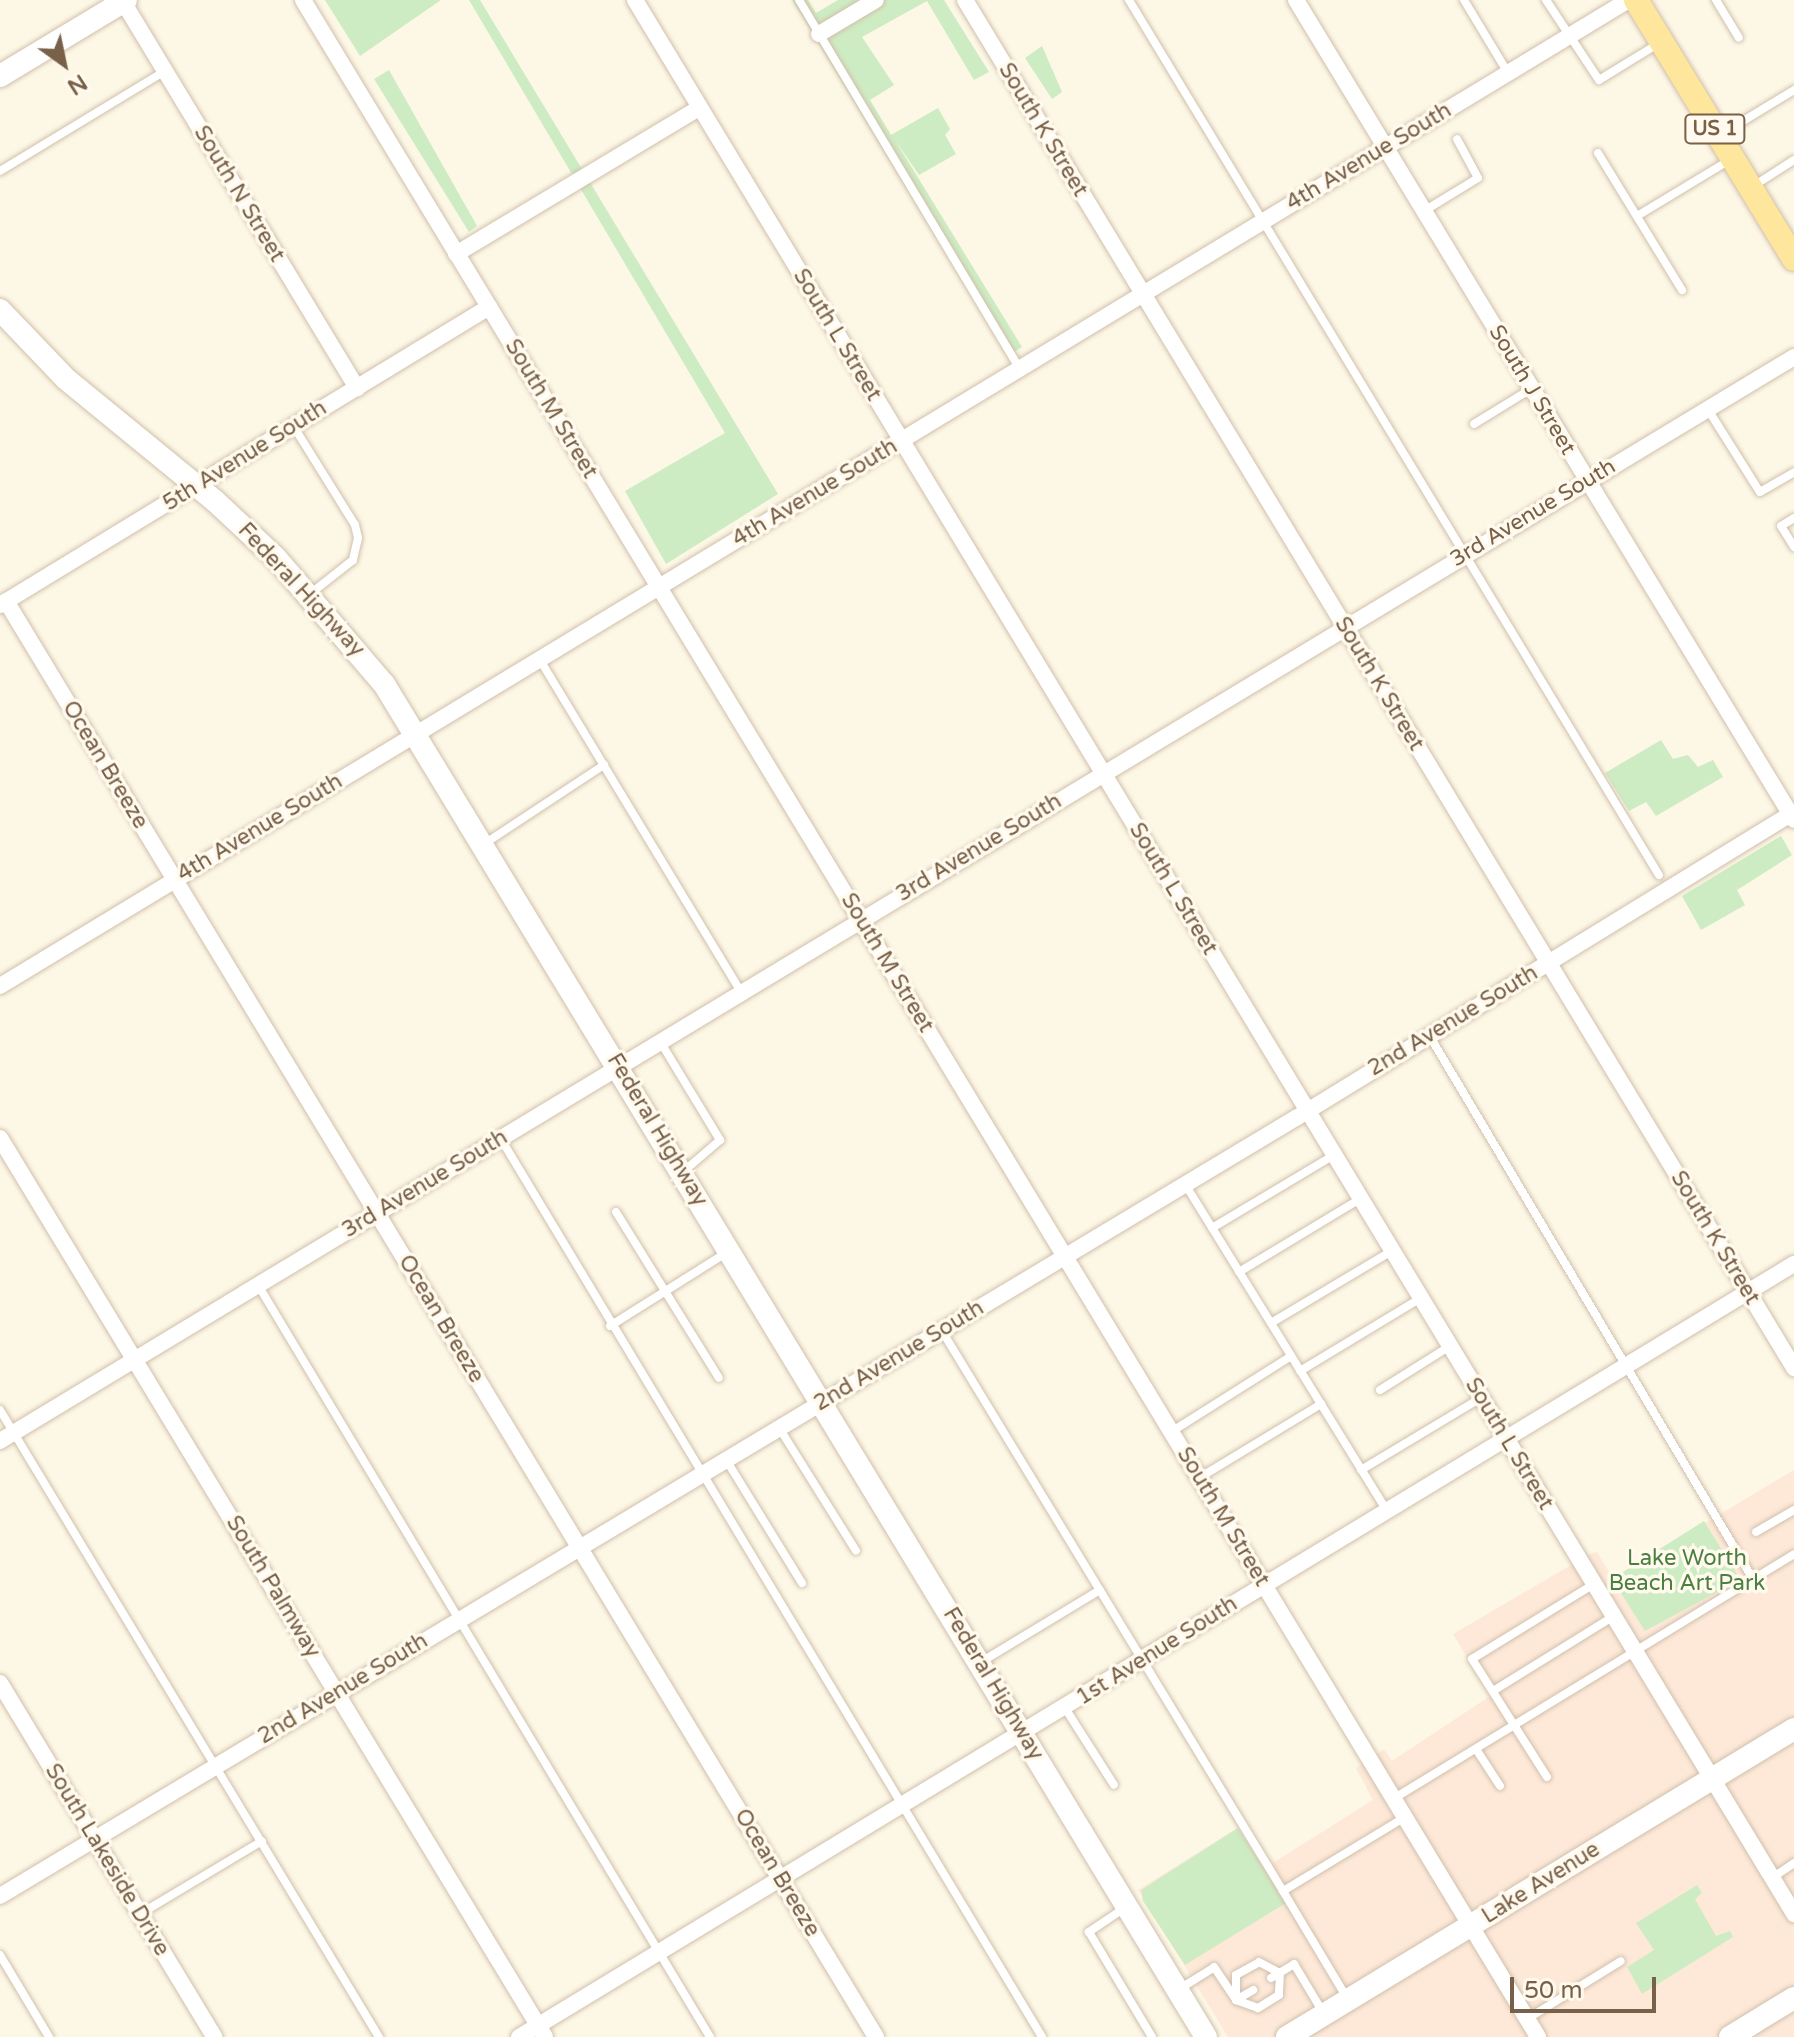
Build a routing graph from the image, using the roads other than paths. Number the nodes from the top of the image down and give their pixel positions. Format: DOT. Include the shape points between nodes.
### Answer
graph roads {
  1 [pos="303,0"];
  2 [pos="635,0"];
  3 [pos="799,0"];
  4 [pos="876,0"];
  5 [pos="965,0"];
  6 [pos="1129,0"];
  7 [pos="1296,0"];
  8 [pos="1464,0"];
  9 [pos="1546,0"];
  10 [pos="1629,0"];
  11 [pos="1636,0"];
  12 [pos="1716,0"];
  13 [pos="124,1"];
  14 [pos="819,34"];
  15 [pos="1568,37"];
  16 [pos="1739,38"];
  17 [pos="1661,42"];
  18 [pos="165,71"];
  19 [pos="1508,73"];
  20 [pos="0,76"];
  21 [pos="1794,90"];
  22 [pos="699,108"];
  23 [pos="1719,136"];
  24 [pos="1457,139"];
  25 [pos="1385,147"];
  26 [pos="1598,153"];
  27 [pos="1733,158"];
  28 [pos="1794,160"];
  29 [pos="0,171"];
  30 [pos="1750,188"];
  31 [pos="1423,211"];
  32 [pos="1637,216"];
  33 [pos="1265,219"];
  34 [pos="456,254"];
  35 [pos="1794,259"];
  36 [pos="1682,290"];
  37 [pos="1142,294"];
  38 [pos="489,307"];
  39 [pos="0,310"];
  40 [pos="1794,357"];
  41 [pos="1020,369"];
  42 [pos="357,388"];
  43 [pos="1531,389"];
  44 [pos="1706,407"];
  45 [pos="1474,424"];
  46 [pos="294,427"];
  47 [pos="901,440"];
  48 [pos="1794,472"];
  49 [pos="1588,482"];
  50 [pos="197,487"];
  51 [pos="1794,518"];
  52 [pos="1794,547"];
  53 [pos="1466,553"];
  54 [pos="659,587"];
  55 [pos="310,594"];
  56 [pos="3,603"];
  57 [pos="1345,627"];
  58 [pos="540,659"];
  59 [pos="417,734"];
  60 [pos="604,765"];
  61 [pos="1102,773"];
  62 [pos="1793,815"];
  63 [pos="484,845"];
  64 [pos="1659,875"];
  65 [pos="175,880"];
  66 [pos="861,920"];
  67 [pos="1548,962"];
  68 [pos="0,986"];
  69 [pos="742,993"];
  70 [pos="1429,1035"];
  71 [pos="661,1043"];
  72 [pos="619,1068"];
  73 [pos="1306,1109"];
  74 [pos="0,1138"];
  75 [pos="501,1139"];
  76 [pos="1334,1155"];
  77 [pos="683,1172"];
  78 [pos="1185,1184"];
  79 [pos="1360,1199"];
  80 [pos="616,1212"];
  81 [pos="377,1213"];
  82 [pos="1212,1228"];
  83 [pos="730,1250"];
  84 [pos="1392,1251"];
  85 [pos="1065,1255"];
  86 [pos="1794,1264"];
  87 [pos="1239,1272"];
  88 [pos="258,1285"];
  89 [pos="666,1291"];
  90 [pos="1748,1292"];
  91 [pos="1421,1298"];
  92 [pos="1271,1323"];
  93 [pos="610,1326"];
  94 [pos="942,1331"];
  95 [pos="1450,1346"];
  96 [pos="1291,1356"];
  97 [pos="135,1360"];
  98 [pos="1625,1367"];
  99 [pos="1794,1368"];
  100 [pos="1300,1371"];
  101 [pos="719,1378"];
  102 [pos="1380,1390"];
  103 [pos="1481,1398"];
  104 [pos="823,1402"];
  105 [pos="1321,1404"];
  106 [pos="0,1410"];
  107 [pos="778,1426"];
  108 [pos="1171,1432"];
  109 [pos="7,1437"];
  110 [pos="1506,1439"];
  111 [pos="725,1458"];
  112 [pos="1361,1470"];
  113 [pos="699,1473"];
  114 [pos="1199,1478"];
  115 [pos="1794,1510"];
  116 [pos="1387,1511"];
  117 [pos="1756,1532"];
  118 [pos="578,1546"];
  119 [pos="856,1551"];
  120 [pos="1794,1554"];
  121 [pos="1753,1579"];
  122 [pos="802,1583"];
  123 [pos="1594,1584"];
  124 [pos="1264,1585"];
  125 [pos="1100,1590"];
  126 [pos="1614,1616"];
  127 [pos="457,1619"];
  128 [pos="1635,1652"];
  129 [pos="1143,1660"];
  130 [pos="980,1662"];
  131 [pos="0,1683"];
  132 [pos="1493,1691"];
  133 [pos="337,1692"];
  134 [pos="1065,1708"];
  135 [pos="1515,1725"];
  136 [pos="1794,1729"];
  137 [pos="1024,1734"];
  138 [pos="1476,1749"];
  139 [pos="218,1764"];
  140 [pos="1547,1777"];
  141 [pos="1712,1778"];
  142 [pos="1114,1785"];
  143 [pos="1500,1786"];
  144 [pos="1393,1799"];
  145 [pos="904,1805"];
  146 [pos="1405,1817"];
  147 [pos="94,1839"];
  148 [pos="262,1841"];
  149 [pos="1794,1863"];
  150 [pos="780,1878"];
  151 [pos="1772,1878"];
  152 [pos="1283,1891"];
  153 [pos="0,1896"];
  154 [pos="1127,1906"];
  155 [pos="140,1914"];
  156 [pos="1794,1914"];
  157 [pos="1471,1927"];
  158 [pos="659,1951"];
  159 [pos="0,1955"];
  160 [pos="1621,1961"];
  161 [pos="1280,1973"];
  162 [pos="1271,1978"];
  163 [pos="1178,1990"];
  164 [pos="1253,1990"];
  165 [pos="1794,1998"];
  166 [pos="1236,2000"];
  167 [pos="1348,2000"];
  168 [pos="1324,2015"];
  169 [pos="1527,2019"];
  170 [pos="542,2031"];
  171 [pos="49,2037"];
  172 [pos="214,2037"];
  173 [pos="379,2037"];
  174 [pos="519,2037"];
  175 [pos="710,2037"];
  176 [pos="876,2037"];
  177 [pos="1042,2037"];
  178 [pos="1152,2037"];
  179 [pos="1206,2037"];
  180 [pos="1287,2037"];
  181 [pos="1538,2037"];
  182 [pos="1730,2037"];
  1 -- 34 [label="street, South M Street"];
  2 -- 22 [label="street, South L Street"];
  3 -- 14 [label="lane"];
  4 -- 14 [label="street"];
  5 -- 37 [label="street, South K Street"];
  6 -- 33 [label="lane"];
  7 -- 25 [label="street, South J Street"];
  8 -- 19 [label="lane"];
  9 -- 15 [label="lane"];
  10 -- 15 [label="street, 4th Avenue South"];
  11 -- 17 [label="main road, US 1"];
  12 -- 16 [label="lane"];
  13 -- 18 [label="street, South N Street"];
  13 -- 20 [label="main road"];
  14 -- 41 [label="lane"];
  15 -- 17 [label="lane" via="1599,80"];
  15 -- 19 [label="street, 4th Avenue South"];
  17 -- 23 [label="main road, US 1"];
  18 -- 29 [label="lane"];
  18 -- 42 [label="street, South N Street"];
  19 -- 25 [label="street, 4th Avenue South"];
  21 -- 23 [label="lane"];
  22 -- 34 [label="street"];
  22 -- 47 [label="street, South L Street"];
  23 -- 27 [label="main road, US 1"];
  24 -- 31 [label="lane" via="1478,178"];
  25 -- 31 [label="street, South J Street"];
  25 -- 33 [label="street, 4th Avenue South"];
  26 -- 32 [label="lane"];
  27 -- 30 [label="main road, US 1"];
  27 -- 32 [label="lane"];
  28 -- 30 [label="lane"];
  30 -- 35 [label="main road, US 1"];
  31 -- 43 [label="street, South J Street"];
  32 -- 36 [label="lane"];
  33 -- 37 [label="street, 4th Avenue South"];
  33 -- 53 [label="lane"];
  34 -- 38 [label="street, South M Street"];
  37 -- 41 [label="street, 4th Avenue South"];
  37 -- 57 [label="street, South K Street"];
  38 -- 42 [label="street, 5th Avenue South"];
  38 -- 54 [label="street, South M Street"];
  39 -- 50 [label="main road, Federal Highway" via="66,379"];
  40 -- 44 [label="street, 3rd Avenue South"];
  41 -- 47 [label="street, 4th Avenue South"];
  42 -- 46 [label="street, 5th Avenue South"];
  43 -- 45 [label="lane"];
  43 -- 49 [label="street, South J Street"];
  44 -- 48 [label="lane" via="1760,492"];
  44 -- 49 [label="street, 3rd Avenue South"];
  46 -- 50 [label="street, 5th Avenue South"];
  46 -- 55 [label="lane" via="358,538 353,560"];
  47 -- 54 [label="street, 4th Avenue South"];
  47 -- 61 [label="street, South L Street"];
  49 -- 53 [label="street, 3rd Avenue South"];
  49 -- 62 [label="street, South J Street"];
  50 -- 55 [label="main road, Federal Highway"];
  50 -- 56 [label="street, 5th Avenue South"];
  51 -- 52 [label="lane" via="1781,526"];
  53 -- 57 [label="street, 3rd Avenue South"];
  53 -- 64 [label="lane"];
  54 -- 58 [label="street, 4th Avenue South"];
  54 -- 66 [label="street, South M Street"];
  55 -- 59 [label="main road, Federal Highway" via="351,640"];
  56 -- 65 [label="street, Ocean Breeze"];
  57 -- 61 [label="street, 3rd Avenue South"];
  57 -- 67 [label="street, South K Street"];
  58 -- 59 [label="street, 4th Avenue South"];
  58 -- 60 [label="lane"];
  59 -- 63 [label="main road, Federal Highway"];
  59 -- 65 [label="street, 4th Avenue South"];
  60 -- 63 [label="lane"];
  60 -- 69 [label="lane"];
  61 -- 66 [label="street, 3rd Avenue South"];
  61 -- 73 [label="street, South L Street"];
  62 -- 67 [label="street, 2nd Avenue South"];
  63 -- 72 [label="main road, Federal Highway"];
  65 -- 68 [label="street, 4th Avenue South"];
  65 -- 81 [label="street, Ocean Breeze"];
  66 -- 69 [label="street, 3rd Avenue South"];
  66 -- 85 [label="street, South M Street"];
  67 -- 70 [label="street, 2nd Avenue South"];
  67 -- 90 [label="street, South K Street"];
  69 -- 71 [label="street, 3rd Avenue South"];
  70 -- 73 [label="street, 2nd Avenue South"];
  70 -- 98 [label="lane"];
  71 -- 72 [label="street, 3rd Avenue South"];
  71 -- 77 [label="lane" via="720,1140"];
  72 -- 75 [label="street, 3rd Avenue South"];
  72 -- 77 [label="main road, Federal Highway"];
  73 -- 76 [label="street, South L Street"];
  73 -- 78 [label="street, 2nd Avenue South"];
  74 -- 97 [label="street, South Palmway"];
  75 -- 81 [label="street, 3rd Avenue South"];
  75 -- 93 [label="lane"];
  76 -- 79 [label="street, South L Street"];
  76 -- 82 [label="lane"];
  77 -- 83 [label="main road, Federal Highway"];
  78 -- 82 [label="lane"];
  78 -- 85 [label="street, 2nd Avenue South"];
  79 -- 84 [label="street, South L Street"];
  79 -- 87 [label="lane"];
  80 -- 89 [label="lane"];
  81 -- 88 [label="street, 3rd Avenue South"];
  81 -- 118 [label="street, Ocean Breeze"];
  82 -- 87 [label="lane"];
  83 -- 89 [label="lane"];
  83 -- 104 [label="main road, Federal Highway"];
  84 -- 91 [label="street, South L Street"];
  84 -- 92 [label="lane"];
  85 -- 94 [label="street, 2nd Avenue South"];
  85 -- 108 [label="street, South M Street"];
  86 -- 90 [label="street, 1st Avenue South"];
  87 -- 92 [label="lane"];
  88 -- 97 [label="street, 3rd Avenue South"];
  88 -- 127 [label="lane"];
  89 -- 93 [label="lane"];
  89 -- 101 [label="lane"];
  90 -- 98 [label="street, 1st Avenue South"];
  90 -- 99 [label="street, South K Street"];
  91 -- 95 [label="street, South L Street"];
  91 -- 100 [label="lane"];
  92 -- 96 [label="lane"];
  93 -- 113 [label="lane"];
  94 -- 104 [label="street, 2nd Avenue South"];
  94 -- 125 [label="lane"];
  95 -- 102 [label="lane"];
  95 -- 103 [label="street, South L Street"];
  96 -- 100 [label="lane"];
  96 -- 108 [label="lane"];
  97 -- 109 [label="street, 3rd Avenue South"];
  97 -- 133 [label="street, South Palmway"];
  98 -- 110 [label="street, 1st Avenue South"];
  98 -- 121 [label="lane"];
  100 -- 105 [label="lane"];
  103 -- 110 [label="street, South L Street"];
  103 -- 112 [label="lane"];
  104 -- 107 [label="street, 2nd Avenue South"];
  104 -- 130 [label="main road, Federal Highway"];
  105 -- 112 [label="lane"];
  105 -- 114 [label="lane"];
  106 -- 109 [label="lane"];
  107 -- 111 [label="street, 2nd Avenue South"];
  107 -- 119 [label="lane"];
  108 -- 114 [label="street, South M Street"];
  109 -- 139 [label="lane" via="202,1751"];
  110 -- 116 [label="street, 1st Avenue South"];
  110 -- 123 [label="street, South L Street"];
  111 -- 113 [label="street, 2nd Avenue South"];
  111 -- 122 [label="lane"];
  112 -- 116 [label="lane"];
  113 -- 118 [label="street, 2nd Avenue South"];
  113 -- 145 [label="lane"];
  114 -- 124 [label="street, South M Street"];
  115 -- 117 [label="lane"];
  116 -- 124 [label="street, 1st Avenue South"];
  118 -- 127 [label="street, 2nd Avenue South"];
  118 -- 150 [label="street, Ocean Breeze"];
  120 -- 121 [label="lane"];
  121 -- 128 [label="lane"];
  123 -- 126 [label="street, South L Street"];
  123 -- 132 [label="lane" via="1472,1659"];
  124 -- 129 [label="street, 1st Avenue South"];
  124 -- 144 [label="street, South M Street"];
  125 -- 129 [label="lane"];
  125 -- 130 [label="lane"];
  126 -- 128 [label="street, South L Street"];
  126 -- 132 [label="lane"];
  127 -- 133 [label="street, 2nd Avenue South"];
  127 -- 158 [label="lane"];
  128 -- 135 [label="lane"];
  128 -- 141 [label="street, South L Street"];
  129 -- 134 [label="street, 1st Avenue South"];
  129 -- 152 [label="lane"];
  130 -- 137 [label="main road, Federal Highway"];
  131 -- 147 [label="street, South Lakeside Drive"];
  132 -- 135 [label="lane"];
  133 -- 139 [label="street, 2nd Avenue South"];
  133 -- 170 [label="street, South Palmway"];
  134 -- 137 [label="street, 1st Avenue South"];
  134 -- 142 [label="lane"];
  135 -- 138 [label="lane"];
  135 -- 140 [label="lane"];
  136 -- 141 [label="main road, Lake Avenue"];
  137 -- 145 [label="street, 1st Avenue South"];
  137 -- 154 [label="main road, Federal Highway"];
  138 -- 143 [label="lane"];
  138 -- 144 [label="lane"];
  139 -- 147 [label="street, 2nd Avenue South"];
  139 -- 148 [label="lane"];
  141 -- 151 [label="street, South L Street"];
  141 -- 157 [label="main road, Lake Avenue"];
  144 -- 146 [label="street, South M Street"];
  145 -- 150 [label="street, 1st Avenue South"];
  145 -- 177 [label="lane"];
  146 -- 152 [label="lane"];
  146 -- 157 [label="street, South M Street"];
  147 -- 153 [label="street, 2nd Avenue South"];
  147 -- 155 [label="street, South Lakeside Drive"];
  148 -- 155 [label="lane"];
  148 -- 173 [label="lane"];
  149 -- 151 [label="lane"];
  150 -- 158 [label="street, 1st Avenue South"];
  150 -- 176 [label="street, Ocean Breeze"];
  151 -- 156 [label="street, South L Street"];
  152 -- 167 [label="lane"];
  154 -- 163 [label="main road, Federal Highway"];
  154 -- 178 [label="lane" via="1089,1932"];
  155 -- 172 [label="street, South Lakeside Drive"];
  157 -- 167 [label="main road, Lake Avenue"];
  157 -- 169 [label="street, South M Street"];
  158 -- 170 [label="street, 1st Avenue South"];
  158 -- 175 [label="lane"];
  159 -- 171 [label="lane"];
  160 -- 169 [label="lane"];
  161 -- 162 [label="lane"];
  161 -- 166 [label="lane" via="1279,1995 1258,2008"];
  161 -- 166 [label="lane" via="1259,1962 1236,1975"];
  161 -- 168 [label="lane" via="1294,1964"];
  163 -- 166 [label="lane" via="1214,1967"];
  163 -- 179 [label="main road, Federal Highway"];
  164 -- 166 [label="lane"];
  165 -- 182 [label="main road"];
  167 -- 168 [label="main road, Lake Avenue"];
  168 -- 180 [label="main road, Lake Avenue"];
  169 -- 181 [label="street, South M Street"];
  170 -- 174 [label="street, 1st Avenue South"];
}
